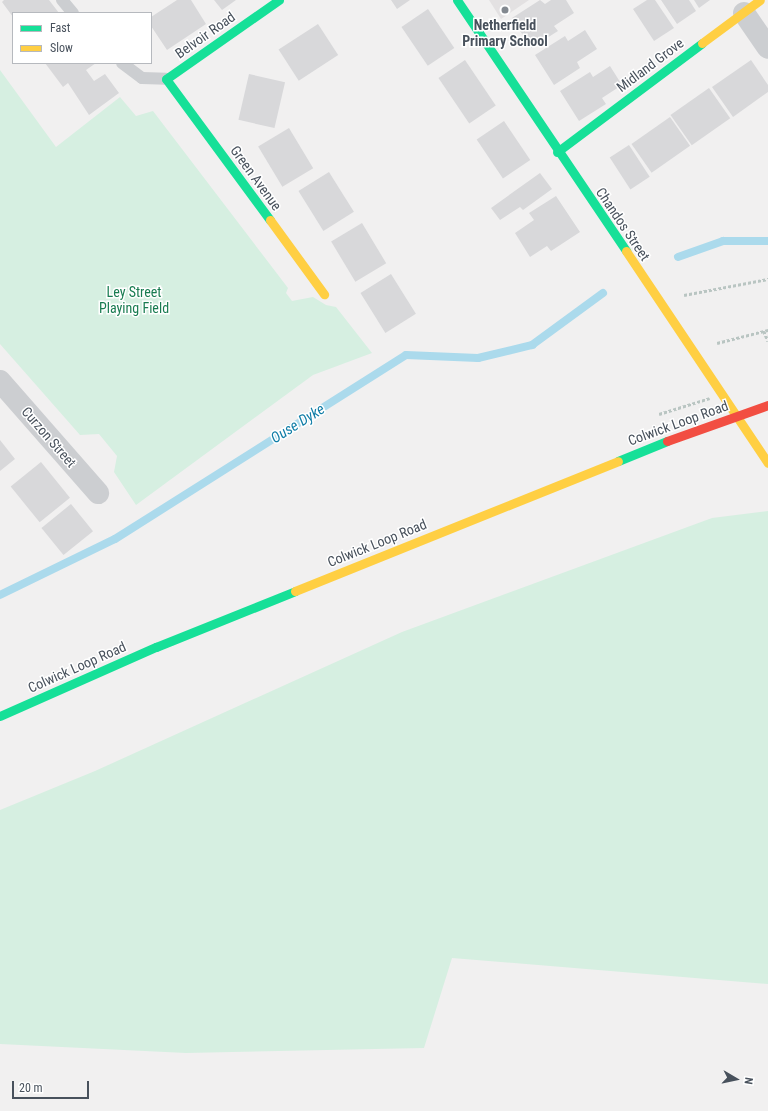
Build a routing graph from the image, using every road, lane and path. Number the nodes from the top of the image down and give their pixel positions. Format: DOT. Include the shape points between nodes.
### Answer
graph roads {
  1 [pos="62,0"];
  2 [pos="279,0"];
  3 [pos="457,0"];
  4 [pos="752,6"];
  5 [pos="72,12"];
  6 [pos="768,48"];
  7 [pos="123,64"];
  8 [pos="166,79"];
  9 [pos="557,152"];
  10 [pos="768,279"];
  11 [pos="324,294"];
  12 [pos="658,300"];
  13 [pos="768,330"];
  14 [pos="764,331"];
  15 [pos="768,341"];
  16 [pos="691,350"];
  17 [pos="0,381"];
  18 [pos="768,405"];
  19 [pos="768,463"];
  20 [pos="98,494"];
  21 [pos="0,716"];
  1 -- 5 [label="lane"];
  2 -- 8 [label="street, Belvoir Road"];
  3 -- 9 [label="street, Chandos Street"];
  4 -- 6 [label="street"];
  4 -- 9 [label="street, Midland Grove"];
  7 -- 8 [label="lane" via="142,78"];
  8 -- 11 [label="street, Green Avenue"];
  9 -- 12 [label="street, Chandos Street"];
  10 -- 12 [label="path"];
  12 -- 16 [label="street, Chandos Street"];
  13 -- 14 [label="path"];
  14 -- 15 [label="path"];
  14 -- 16 [label="path"];
  16 -- 19 [label="street, Chandos Street"];
  17 -- 20 [label="street, Curzon Street"];
  18 -- 21 [label="street, Colwick Loop Road, bridge" via="667,441 156,647"];
}
